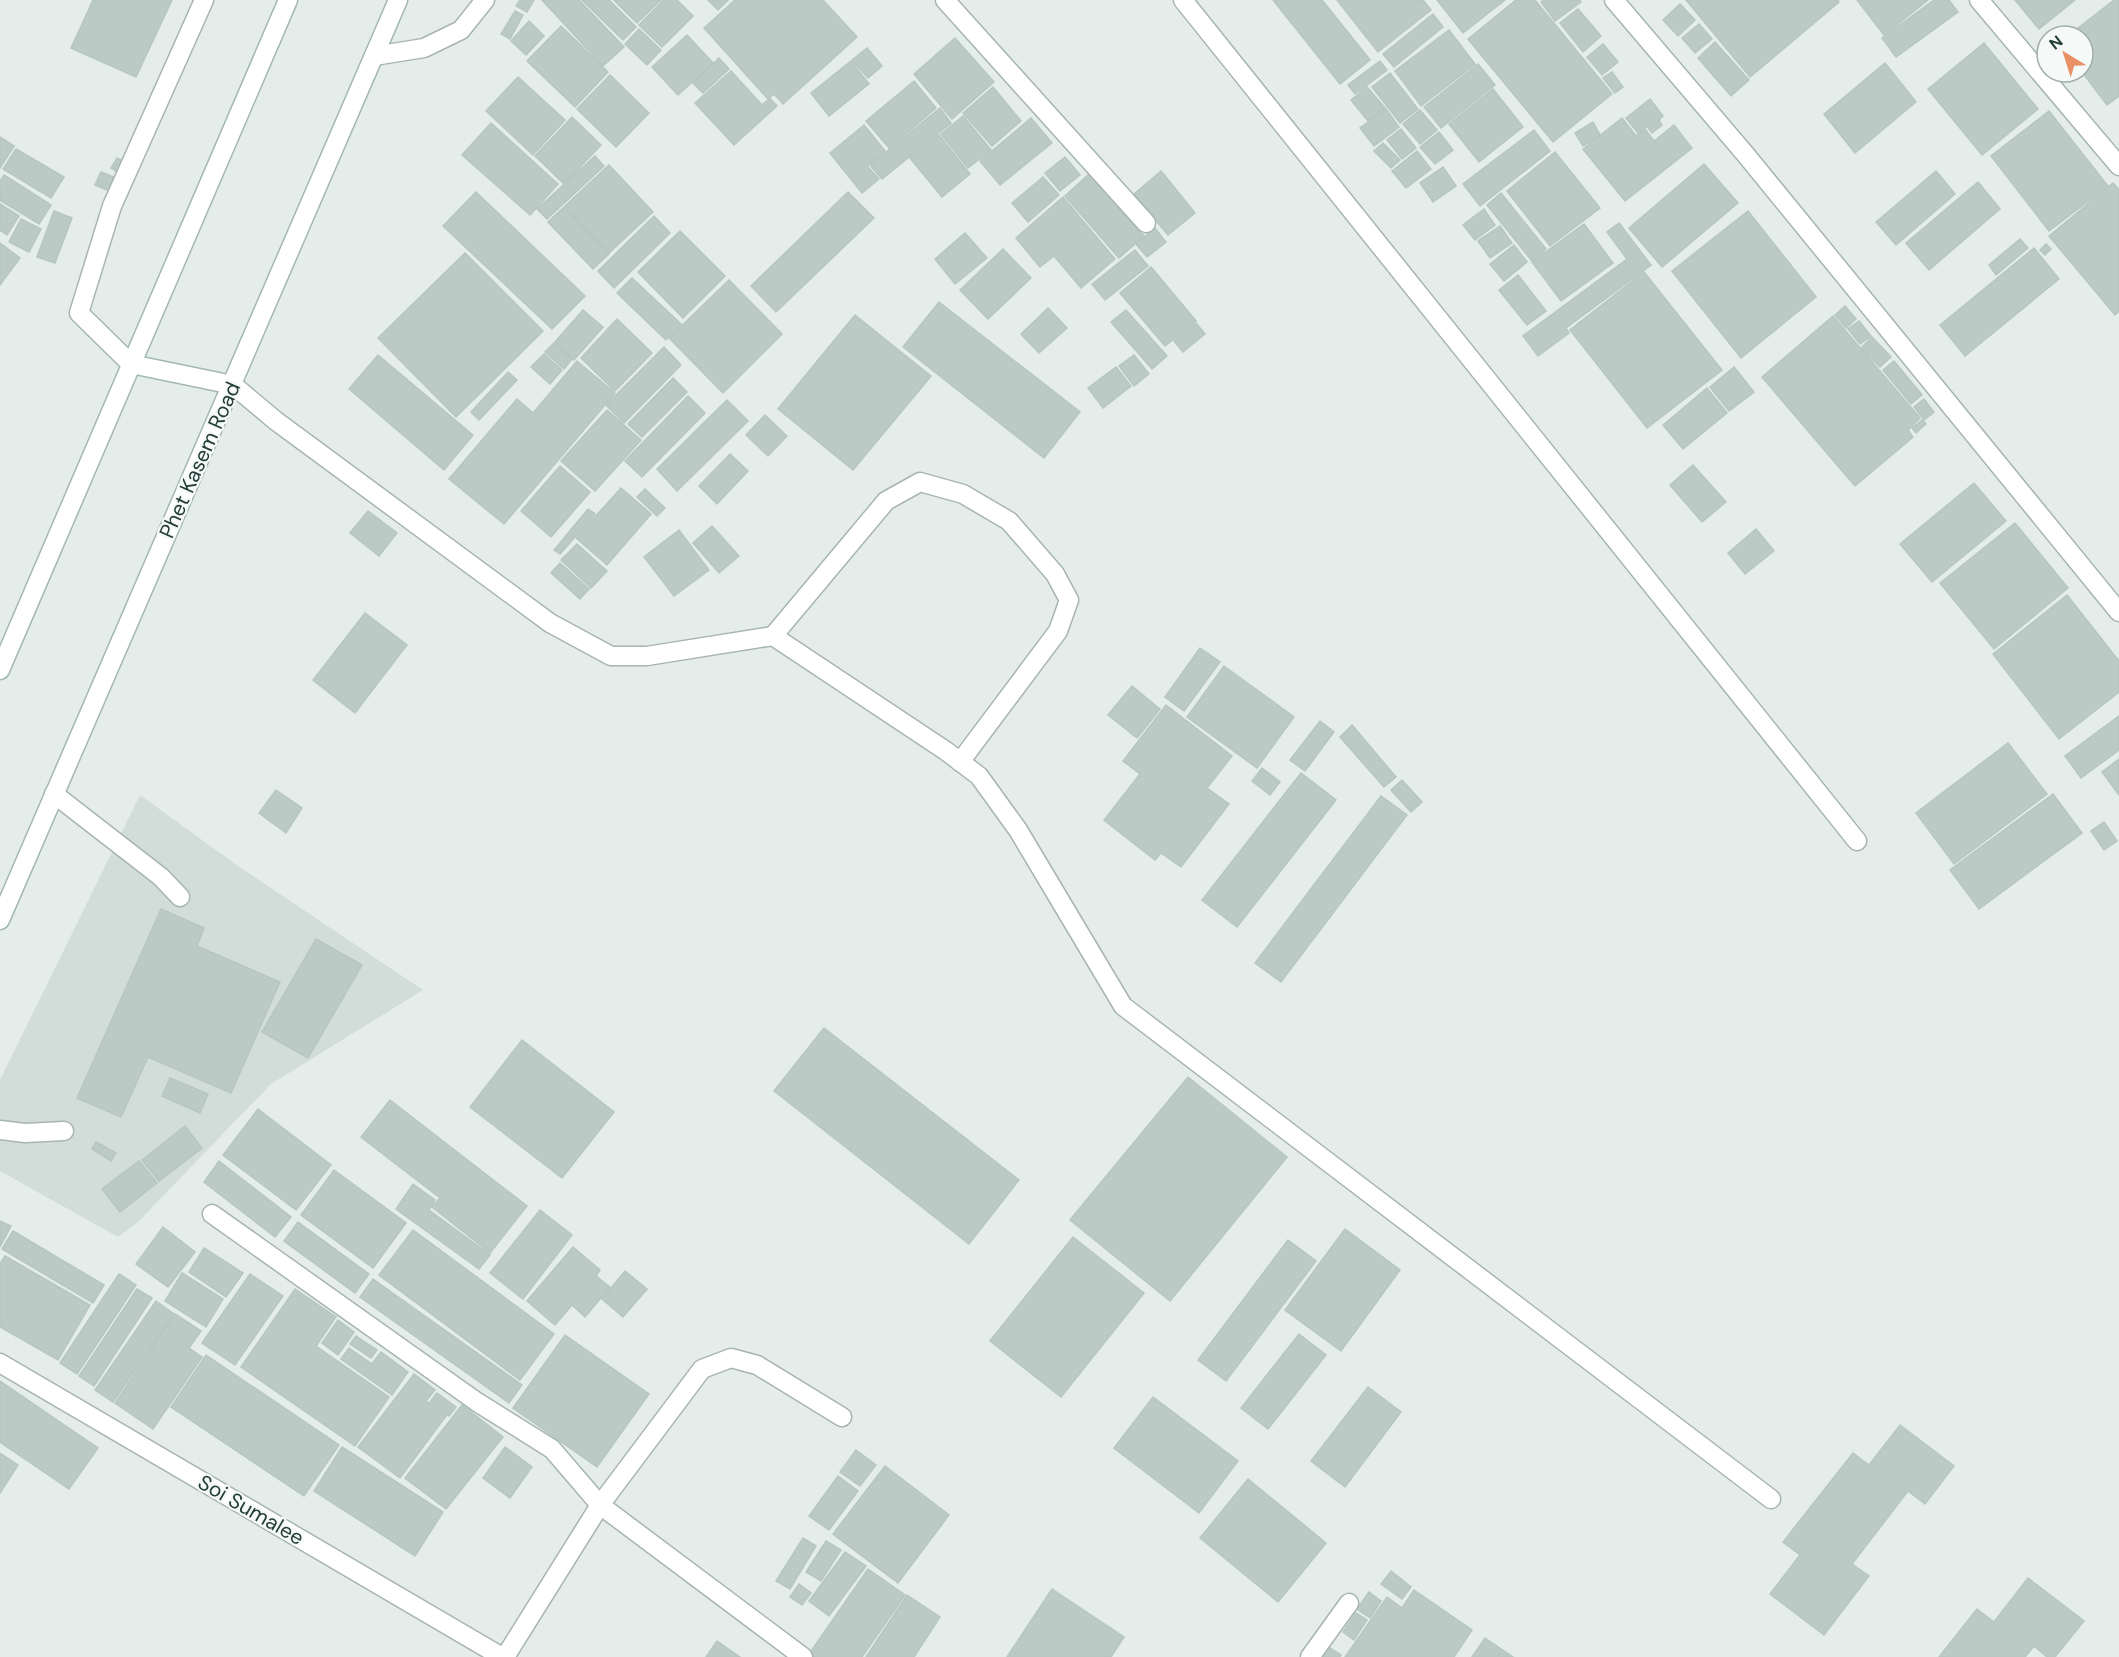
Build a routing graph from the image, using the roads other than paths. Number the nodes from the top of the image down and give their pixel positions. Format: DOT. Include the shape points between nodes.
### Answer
graph roads {
  1 [pos="204,0"];
  2 [pos="288,0"];
  3 [pos="398,0"];
  4 [pos="485,0"];
  5 [pos="945,0"];
  6 [pos="1183,0"];
  7 [pos="1614,0"];
  8 [pos="1978,0"];
  9 [pos="374,56"];
  10 [pos="2119,166"];
  11 [pos="1146,224"];
  12 [pos="131,364"];
  13 [pos="233,385"];
  14 [pos="2119,612"];
  15 [pos="773,636"];
  16 [pos="0,670"];
  17 [pos="960,762"];
  18 [pos="54,794"];
  19 [pos="1857,841"];
  20 [pos="180,897"];
  21 [pos="0,920"];
  22 [pos="0,1130"];
  23 [pos="64,1131"];
  24 [pos="212,1214"];
  25 [pos="0,1364"];
  26 [pos="842,1417"];
  27 [pos="1771,1499"];
  28 [pos="600,1505"];
  29 [pos="1349,1603"];
  30 [pos="503,1657"];
  31 [pos="803,1657"];
  32 [pos="1310,1657"];
  1 -- 12 [label="street" via="112,206 79,314"];
  2 -- 12 [label="street"];
  3 -- 9 [label="street, Phet Kasem Road"];
  4 -- 9 [label="street" via="462,30 424,48"];
  5 -- 11 [label="street"];
  6 -- 19 [label="street"];
  7 -- 14 [label="street" via="1746,155"];
  8 -- 10 [label="street"];
  9 -- 13 [label="street, Phet Kasem Road"];
  12 -- 13 [label="street"];
  12 -- 16 [label="street"];
  13 -- 15 [label="street" via="276,421 550,622 611,656 647,656"];
  13 -- 18 [label="street, Phet Kasem Road"];
  15 -- 17 [label="street"];
  15 -- 17 [label="street" via="886,501 920,482 963,494 1009,521 1054,574 1069,600 1058,631"];
  17 -- 27 [label="street" via="979,776 1018,830 1123,1006"];
  18 -- 20 [label="street"];
  18 -- 21 [label="street, Phet Kasem Road"];
  22 -- 23 [label="street"];
  24 -- 28 [label="street" via="477,1402 552,1449"];
  25 -- 30 [label="street, Soi Sumalee"];
  26 -- 28 [label="street" via="757,1365 731,1358 702,1369"];
  28 -- 30 [label="street"];
  28 -- 31 [label="street"];
  29 -- 32 [label="street"];
}
